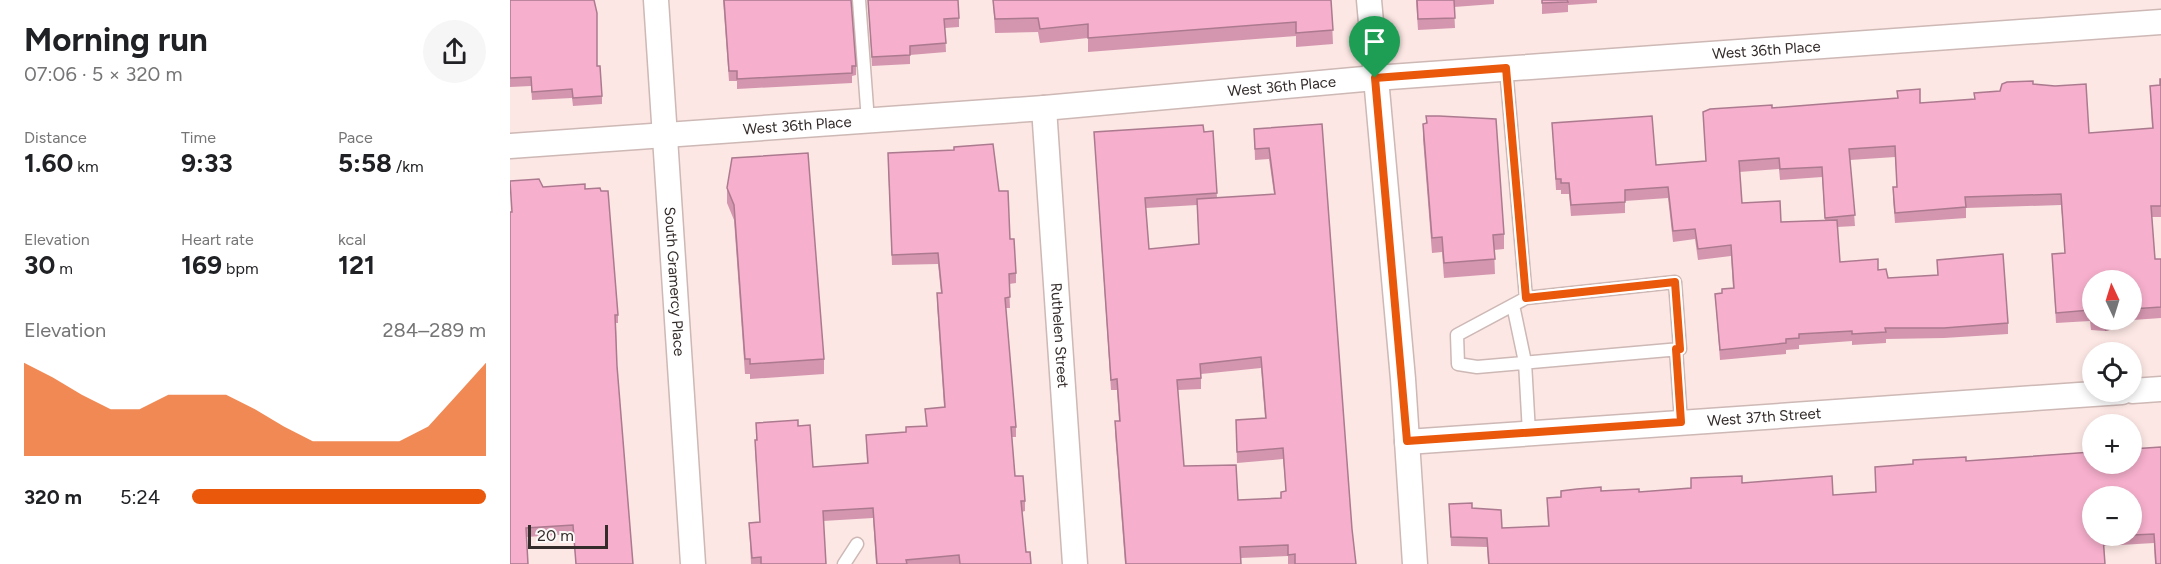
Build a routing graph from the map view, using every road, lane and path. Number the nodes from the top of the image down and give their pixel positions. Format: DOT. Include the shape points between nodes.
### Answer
graph roads {
  1 [pos="656,0"];
  2 [pos="859,0"];
  3 [pos="1369,0"];
  4 [pos="2161,22"];
  5 [pos="1506,68"];
  6 [pos="1375,78"];
  7 [pos="1044,108"];
  8 [pos="868,121"];
  9 [pos="667,135"];
  10 [pos="510,146"];
  11 [pos="1526,298"];
  12 [pos="1513,305"];
  13 [pos="1676,349"];
  14 [pos="1525,362"];
  15 [pos="2161,389"];
  16 [pos="2142,390"];
  17 [pos="2082,395"];
  18 [pos="1681,422"];
  19 [pos="1529,433"];
  20 [pos="1407,441"];
  21 [pos="857,544"];
  22 [pos="693,564"];
  23 [pos="844,564"];
  24 [pos="1075,564"];
  25 [pos="1415,564"];
  1 -- 9 [label="street, South Gramercy Place"];
  2 -- 8 [label="lane"];
  3 -- 6 [label="street"];
  4 -- 5 [label="street, West 36th Place"];
  5 -- 6 [label="street, West 36th Place"];
  5 -- 11 [label="lane"];
  6 -- 7 [label="street, West 36th Place"];
  6 -- 20 [label="street"];
  7 -- 8 [label="street, West 36th Place"];
  7 -- 24 [label="street, Ruthelen Street"];
  8 -- 9 [label="street, West 36th Place"];
  9 -- 10 [label="street, West 36th Place"];
  9 -- 22 [label="street, South Gramercy Place"];
  11 -- 12 [label="lane"];
  11 -- 13 [label="lane" via="1675,282 1680,349"];
  12 -- 14 [label="lane"];
  12 -- 14 [label="lane" via="1457,335 1458,364 1477,367"];
  13 -- 14 [label="lane"];
  13 -- 18 [label="lane"];
  14 -- 19 [label="lane"];
  15 -- 16 [label="street"];
  17 -- 18 [label="street, West 37th Street"];
  18 -- 19 [label="street, West 37th Street"];
  19 -- 20 [label="street, West 37th Street"];
  20 -- 25 [label="street"];
  21 -- 23 [label="lane"];
}
